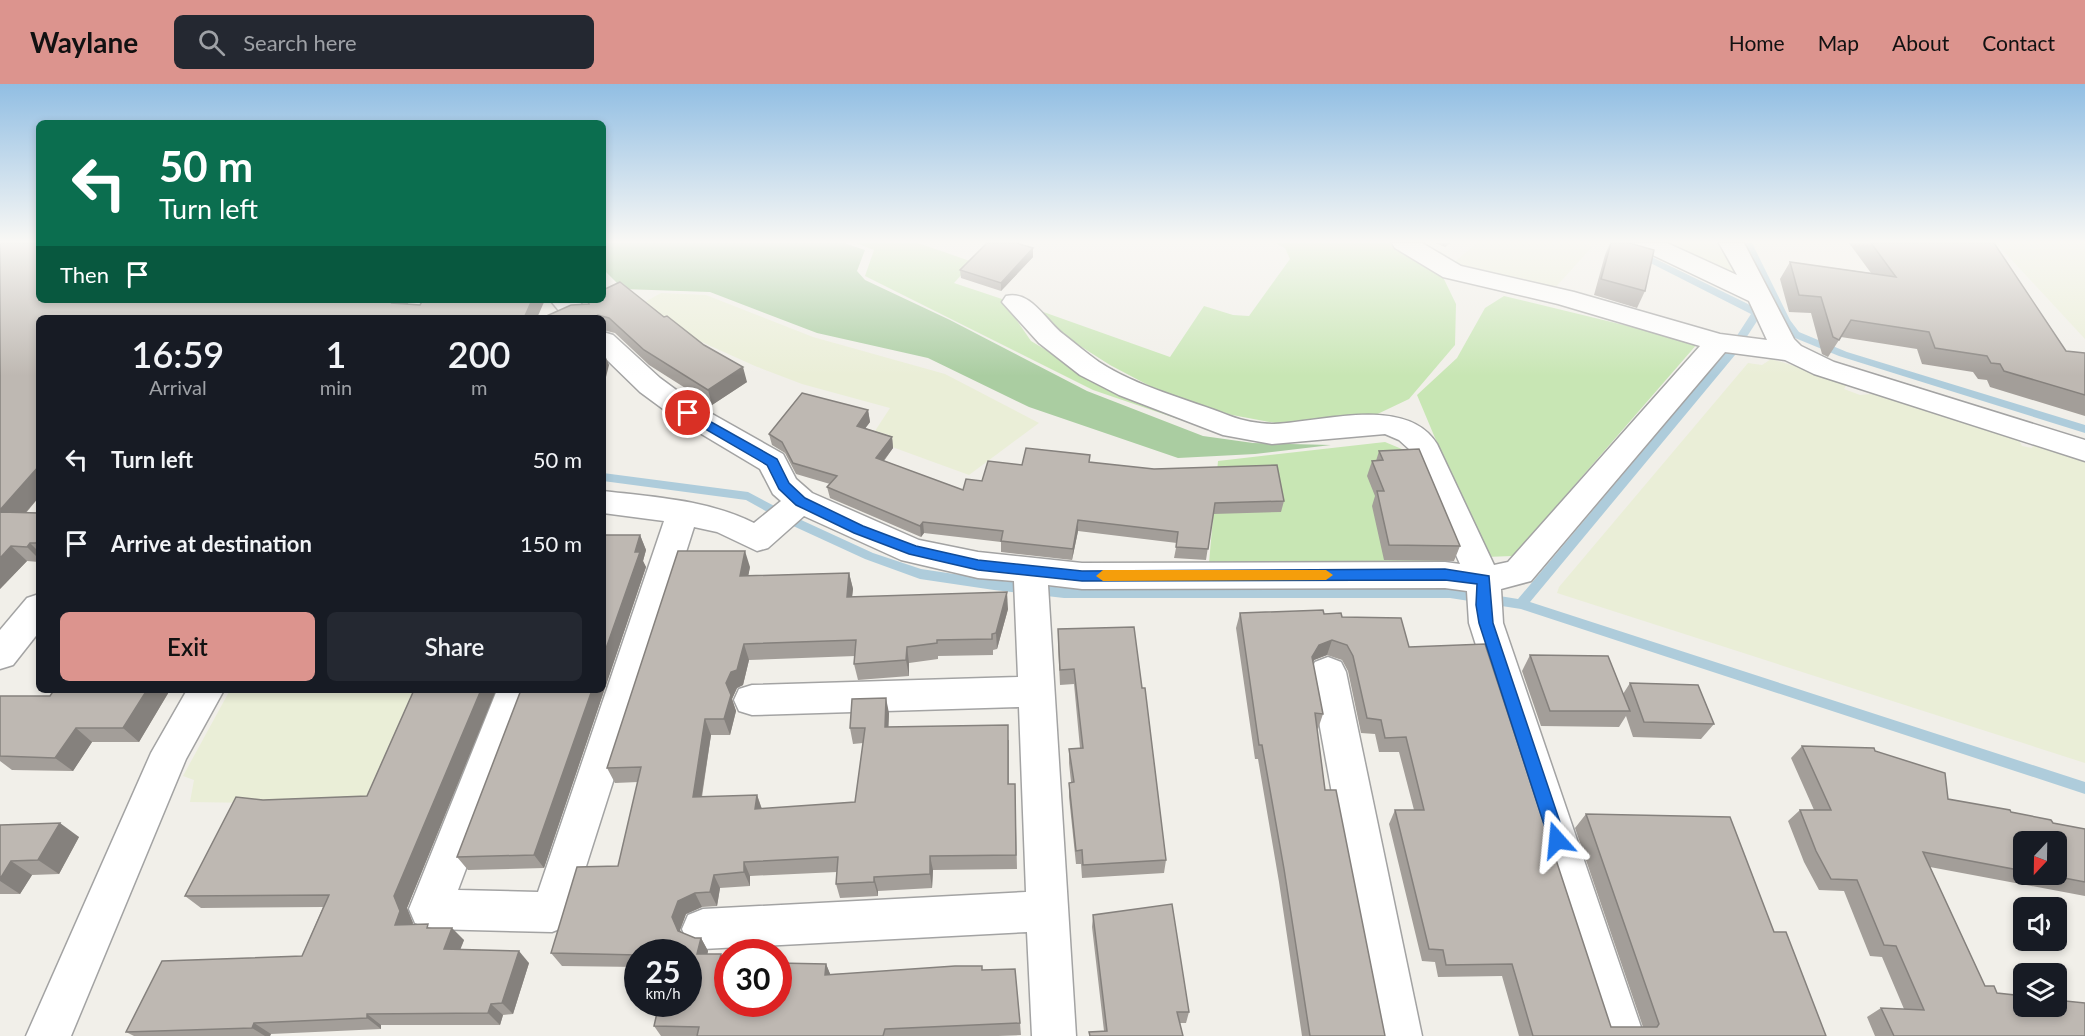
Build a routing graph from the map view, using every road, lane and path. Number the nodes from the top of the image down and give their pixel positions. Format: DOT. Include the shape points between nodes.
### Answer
graph roads {
  1 [pos="1519,287"];
  2 [pos="1724,287"];
  3 [pos="1754,287"];
  4 [pos="1015,302"];
  5 [pos="566,303"];
  6 [pos="1766,312"];
  7 [pos="577,315"];
  8 [pos="606,344"];
  9 [pos="1733,345"];
  10 [pos="1791,352"];
  11 [pos="2085,451"];
  12 [pos="606,502"];
  13 [pos="683,512"];
  14 [pos="789,512"];
  15 [pos="1031,584"];
  16 [pos="1484,592"];
  17 [pos="36,611"];
  18 [pos="0,655"];
  19 [pos="1328,672"];
  20 [pos="1036,691"];
  21 [pos="204,693"];
  22 [pos="514,693"];
  23 [pos="752,700"];
  24 [pos="1047,911"];
  25 [pos="703,929"];
  26 [pos="48,1036"];
  27 [pos="1054,1036"];
  28 [pos="1399,1036"];
  29 [pos="1622,1036"];
  1 -- 9 [label="street"];
  2 -- 6 [label="street"];
  3 -- 6 [label="street"];
  4 -- 16 [label="street" via="1049,337 1090,369 1233,428 1272,434 1371,423 1407,431 1422,444"];
  5 -- 7 [label="street"];
  6 -- 10 [label="street" via="1779,339"];
  8 -- 14 [label="street" via="650,385 688,413 772,462 784,486"];
  9 -- 10 [label="street"];
  9 -- 16 [label="street" via="1519,572"];
  10 -- 11 [label="street" via="1824,368"];
  12 -- 13 [label="street"];
  13 -- 14 [label="street" via="726,524 758,539"];
  13 -- 22 [label="street" via="552,912 429,909"];
  14 -- 15 [label="street" via="859,530 913,551 978,565"];
  15 -- 16 [label="street" via="1082,576 1445,575"];
  15 -- 20 [label="street"];
  16 -- 29 [label="street" via="1490,634"];
  17 -- 18 [label="street"];
  19 -- 28 [label="street"];
  20 -- 23 [label="street"];
  20 -- 24 [label="street"];
  21 -- 26 [label="street" via="170,753"];
  24 -- 25 [label="street"];
  24 -- 27 [label="street"];
}
